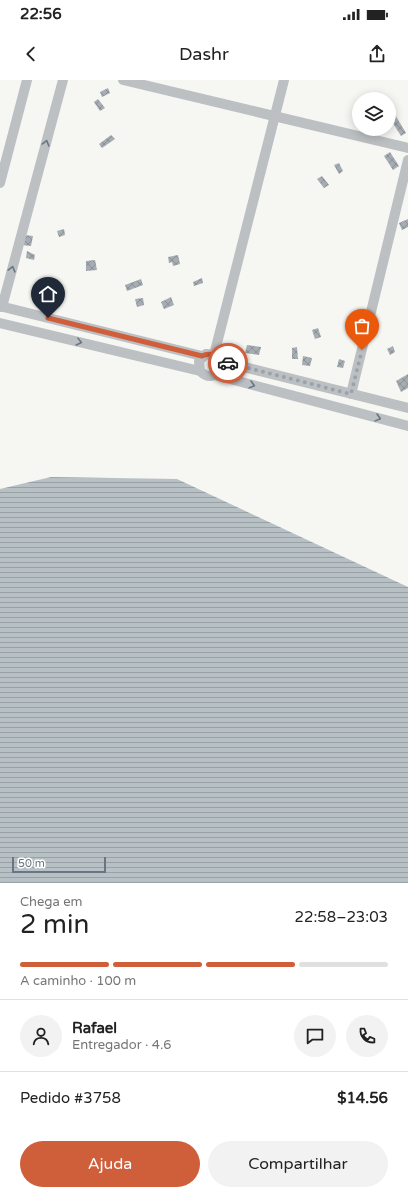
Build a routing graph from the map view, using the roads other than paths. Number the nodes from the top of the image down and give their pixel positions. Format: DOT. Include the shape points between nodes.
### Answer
graph roads {
  1 [pos="27,80"];
  2 [pos="63,80"];
  3 [pos="123,80"];
  4 [pos="284,80"];
  5 [pos="275,116"];
  6 [pos="408,148"];
  7 [pos="408,160"];
  8 [pos="0,183"];
  9 [pos="1,306"];
  10 [pos="0,323"];
  11 [pos="202,356"];
  12 [pos="217,358"];
  13 [pos="200,371"];
  14 [pos="215,375"];
  15 [pos="351,394"];
  16 [pos="408,408"];
  17 [pos="408,426"];
  1 -- 8 [label="street"];
  9 -- 2 [label="street, one-way"];
  3 -- 5 [label="street"];
  4 -- 5 [label="street"];
  5 -- 6 [label="street"];
  5 -- 12 [label="street"];
  7 -- 15 [label="street"];
  9 -- 11 [label="street"];
  10 -- 13 [label="street, one-way"];
  11 -- 12 [label="street" via="210,354"];
  11 -- 13 [label="street" via="199,361"];
  12 -- 14 [label="street" via="220,369"];
  12 -- 15 [label="street"];
  13 -- 14 [label="street" via="206,376"];
  14 -- 17 [label="street, one-way"];
  15 -- 16 [label="street"];
}
